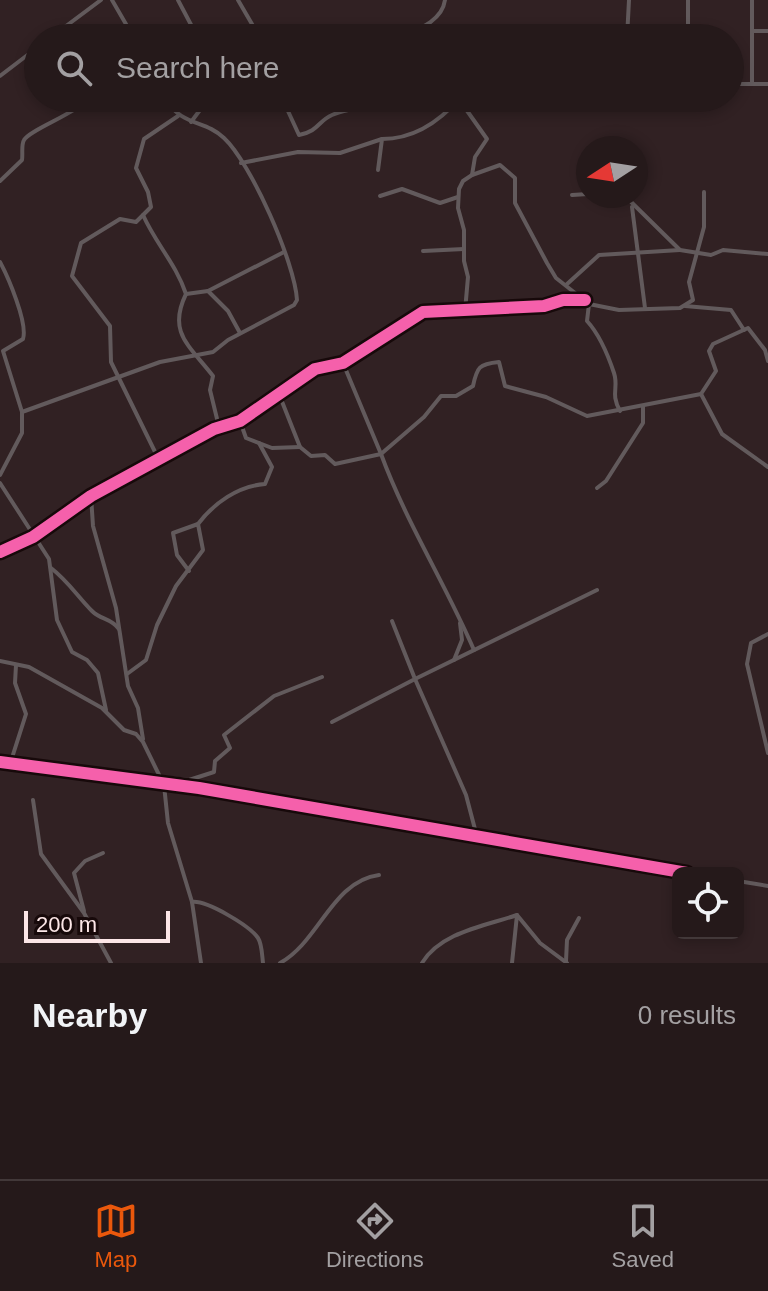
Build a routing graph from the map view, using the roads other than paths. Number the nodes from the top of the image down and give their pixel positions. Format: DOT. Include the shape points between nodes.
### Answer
graph roads {
  1 [pos="101,0"];
  2 [pos="112,0"];
  3 [pos="178,0"];
  4 [pos="238,0"];
  5 [pos="445,0"];
  6 [pos="629,0"];
  7 [pos="688,0"];
  8 [pos="752,0"];
  9 [pos="69,24"];
  10 [pos="126,24"];
  11 [pos="191,24"];
  12 [pos="252,24"];
  13 [pos="427,24"];
  14 [pos="628,24"];
  15 [pos="688,24"];
  16 [pos="752,31"];
  17 [pos="768,31"];
  18 [pos="24,58"];
  19 [pos="0,76"];
  20 [pos="744,84"];
  21 [pos="752,84"];
  22 [pos="768,84"];
  23 [pos="75,112"];
  24 [pos="175,112"];
  25 [pos="199,112"];
  26 [pos="288,112"];
  27 [pos="343,112"];
  28 [pos="445,112"];
  29 [pos="468,112"];
  30 [pos="178,116"];
  31 [pos="191,123"];
  32 [pos="382,139"];
  33 [pos="241,163"];
  34 [pos="378,170"];
  35 [pos="472,175"];
  36 [pos="0,181"];
  37 [pos="704,192"];
  38 [pos="572,195"];
  39 [pos="576,195"];
  40 [pos="380,196"];
  41 [pos="458,197"];
  42 [pos="632,208"];
  43 [pos="636,208"];
  44 [pos="143,215"];
  45 [pos="464,249"];
  46 [pos="680,250"];
  47 [pos="423,251"];
  48 [pos="284,252"];
  49 [pos="637,252"];
  50 [pos="698,252"];
  51 [pos="768,254"];
  52 [pos="0,262"];
  53 [pos="565,286"];
  54 [pos="208,291"];
  55 [pos="186,294"];
  56 [pos="587,302"];
  57 [pos="684,306"];
  58 [pos="645,308"];
  59 [pos="465,311"];
  60 [pos="744,330"];
  61 [pos="240,333"];
  62 [pos="2,352"];
  63 [pos="196,354"];
  64 [pos="768,361"];
  65 [pos="343,363"];
  66 [pos="120,377"];
  67 [pos="279,394"];
  68 [pos="701,394"];
  69 [pos="643,406"];
  70 [pos="620,411"];
  71 [pos="22,412"];
  72 [pos="240,421"];
  73 [pos="219,427"];
  74 [pos="259,443"];
  75 [pos="300,447"];
  76 [pos="381,454"];
  77 [pos="159,460"];
  78 [pos="768,467"];
  79 [pos="0,475"];
  80 [pos="0,483"];
  81 [pos="597,488"];
  82 [pos="91,496"];
  83 [pos="198,524"];
  84 [pos="33,537"];
  85 [pos="0,552"];
  86 [pos="51,568"];
  87 [pos="189,571"];
  88 [pos="597,590"];
  89 [pos="456,609"];
  90 [pos="392,621"];
  91 [pos="120,631"];
  92 [pos="768,634"];
  93 [pos="474,650"];
  94 [pos="0,661"];
  95 [pos="453,661"];
  96 [pos="16,665"];
  97 [pos="127,674"];
  98 [pos="322,677"];
  99 [pos="415,679"];
  100 [pos="107,713"];
  101 [pos="332,722"];
  102 [pos="143,742"];
  103 [pos="768,753"];
  104 [pos="0,762"];
  105 [pos="10,764"];
  106 [pos="159,777"];
  107 [pos="164,785"];
  108 [pos="33,800"];
  109 [pos="476,834"];
  110 [pos="103,853"];
  111 [pos="672,871"];
  112 [pos="379,875"];
  113 [pos="744,882"];
  114 [pos="768,886"];
  115 [pos="192,902"];
  116 [pos="84,913"];
  117 [pos="517,915"];
  118 [pos="579,918"];
  119 [pos="566,962"];
  120 [pos="111,963"];
  121 [pos="201,963"];
  122 [pos="263,963"];
  123 [pos="280,963"];
  124 [pos="422,963"];
  125 [pos="512,963"];
  1 -- 9 [label="street"];
  2 -- 10 [label="street"];
  3 -- 11 [label="street"];
  4 -- 12 [label="street"];
  5 -- 13 [label="street" via="445,7"];
  6 -- 14 [label="street"];
  7 -- 15 [label="street"];
  8 -- 16 [label="street"];
  16 -- 17 [label="street"];
  16 -- 21 [label="street"];
  18 -- 19 [label="street"];
  20 -- 21 [label="street"];
  21 -- 22 [label="street"];
  23 -- 36 [label="street" via="29,134 22,160"];
  24 -- 30 [label="street"];
  25 -- 31 [label="street"];
  26 -- 27 [label="street" via="299,135"];
  28 -- 32 [label="street" via="430,126"];
  29 -- 35 [label="street" via="487,139 475,157"];
  30 -- 31 [label="street"];
  30 -- 44 [label="street" via="144,139 136,168 151,207"];
  31 -- 33 [label="street" via="223,137"];
  32 -- 33 [label="street" via="340,153 298,152"];
  32 -- 34 [label="street"];
  33 -- 48 [label="street"];
  35 -- 41 [label="street" via="463,181"];
  35 -- 53 [label="street" via="500,165 515,178 515,203"];
  37 -- 50 [label="street"];
  38 -- 39 [label="street"];
  40 -- 41 [label="street" via="402,189 440,203"];
  41 -- 45 [label="street"];
  42 -- 49 [label="street"];
  43 -- 46 [label="street"];
  44 -- 55 [label="street" via="156,244 177,266"];
  44 -- 66 [label="street" via="136,222 120,219 81,243 72,276 110,326 111,362"];
  45 -- 47 [label="street"];
  45 -- 59 [label="street"];
  46 -- 49 [label="street"];
  46 -- 50 [label="street"];
  48 -- 54 [label="street"];
  48 -- 61 [label="street" via="297,300"];
  49 -- 53 [label="street" via="599,255"];
  49 -- 58 [label="street"];
  50 -- 51 [label="street"];
  50 -- 57 [label="street" via="689,282 693,300"];
  52 -- 62 [label="street" via="13,283 26,329 23,339"];
  53 -- 56 [label="street"];
  54 -- 55 [label="street"];
  54 -- 61 [label="street"];
  55 -- 63 [label="street" via="176,315 179,333"];
  56 -- 58 [label="street" via="619,310"];
  56 -- 59 [label="street"];
  56 -- 70 [label="street" via="587,321 599,334 615,375 612,397"];
  57 -- 58 [label="street"];
  57 -- 60 [label="street" via="731,310"];
  59 -- 65 [label="street" via="423,312"];
  60 -- 64 [label="street" via="757,339"];
  60 -- 68 [label="street" via="713,344 709,351 716,371"];
  61 -- 63 [label="street" via="213,352"];
  62 -- 71 [label="street"];
  63 -- 66 [label="street"];
  63 -- 73 [label="street" via="213,376 210,390"];
  65 -- 67 [label="street" via="315,369"];
  65 -- 76 [label="street"];
  66 -- 71 [label="street"];
  66 -- 77 [label="street"];
  67 -- 72 [label="street"];
  67 -- 75 [label="street"];
  68 -- 69 [label="street"];
  68 -- 78 [label="street" via="722,434"];
  69 -- 70 [label="street"];
  69 -- 81 [label="street" via="643,423"];
  70 -- 76 [label="street" via="587,416 505,386 499,362 482,364 476,368 473,386 456,396 441,396"];
  71 -- 79 [label="street" via="19,443"];
  72 -- 73 [label="street"];
  72 -- 74 [label="street" via="246,438"];
  73 -- 77 [label="street"];
  74 -- 75 [label="street"];
  74 -- 83 [label="street" via="272,467 265,484 250,485 218,502"];
  75 -- 76 [label="street" via="335,464"];
  76 -- 89 [label="street" via="398,501"];
  77 -- 82 [label="street"];
  80 -- 84 [label="street"];
  82 -- 84 [label="street"];
  82 -- 91 [label="street" via="93,526"];
  83 -- 87 [label="street" via="203,550"];
  83 -- 87 [label="street" via="173,533 177,555"];
  84 -- 85 [label="street"];
  84 -- 86 [label="street"];
  86 -- 91 [label="street" via="72,584 93,612 112,620"];
  86 -- 100 [label="street" via="57,620 72,652 98,673"];
  87 -- 97 [label="street" via="157,625 146,660"];
  88 -- 93 [label="street"];
  89 -- 93 [label="street"];
  89 -- 95 [label="street" via="462,640"];
  90 -- 99 [label="street"];
  91 -- 97 [label="street"];
  92 -- 103 [label="street" via="751,643 747,664"];
  93 -- 95 [label="street"];
  94 -- 96 [label="street"];
  95 -- 99 [label="street"];
  96 -- 100 [label="street"];
  96 -- 105 [label="street" via="15,683 26,714"];
  97 -- 102 [label="street"];
  98 -- 106 [label="street" via="274,696 224,735 230,748 215,761 214,772 189,780"];
  99 -- 101 [label="street"];
  99 -- 109 [label="street" via="466,795"];
  100 -- 102 [label="street"];
  102 -- 106 [label="street"];
  104 -- 105 [label="street"];
  105 -- 107 [label="street"];
  106 -- 107 [label="street"];
  107 -- 109 [label="street"];
  107 -- 115 [label="street" via="168,823"];
  108 -- 116 [label="street" via="41,854"];
  109 -- 111 [label="street" via="503,844"];
  110 -- 116 [label="street" via="74,873"];
  112 -- 123 [label="street" via="346,890 309,941"];
  113 -- 114 [label="street"];
  115 -- 121 [label="street"];
  115 -- 122 [label="street" via="208,903 252,932 260,941"];
  116 -- 120 [label="street"];
  117 -- 119 [label="street" via="540,943"];
  117 -- 124 [label="street" via="467,930 437,946"];
  117 -- 125 [label="street"];
  118 -- 119 [label="street" via="567,940"];
}
